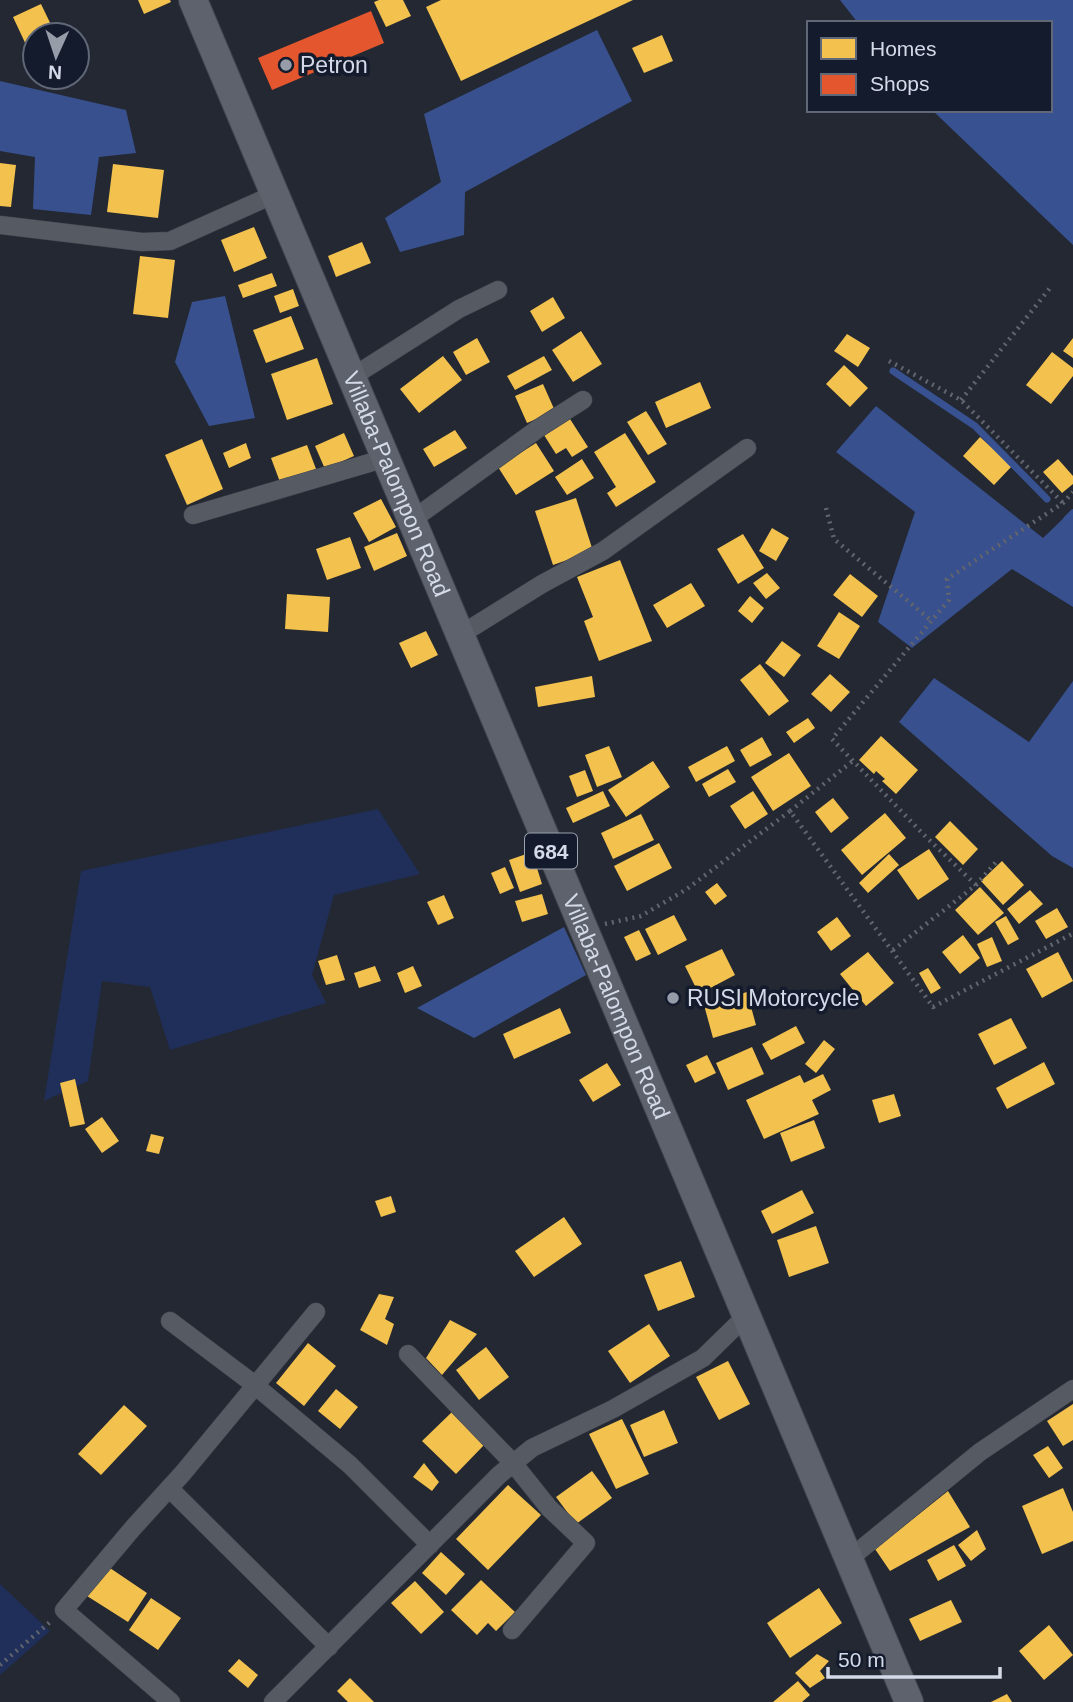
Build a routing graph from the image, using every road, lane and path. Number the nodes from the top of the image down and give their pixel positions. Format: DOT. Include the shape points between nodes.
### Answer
graph roads {
  1 [pos="193,0"];
  2 [pos="275,194"];
  3 [pos="0,225"];
  4 [pos="1050,288"];
  5 [pos="498,290"];
  6 [pos="889,361"];
  7 [pos="352,377"];
  8 [pos="583,400"];
  9 [pos="961,400"];
  10 [pos="747,448"];
  11 [pos="386,458"];
  12 [pos="1073,492"];
  13 [pos="1063,503"];
  14 [pos="826,508"];
  15 [pos="193,515"];
  16 [pos="412,520"];
  17 [pos="933,622"];
  18 [pos="460,635"];
  19 [pos="854,760"];
  20 [pos="790,811"];
  21 [pos="997,861"];
  22 [pos="976,884"];
  23 [pos="584,929"];
  24 [pos="1072,934"];
  25 [pos="892,950"];
  26 [pos="316,1312"];
  27 [pos="746,1316"];
  28 [pos="170,1321"];
  29 [pos="408,1354"];
  30 [pos="255,1385"];
  31 [pos="1073,1389"];
  32 [pos="513,1463"];
  33 [pos="169,1489"];
  34 [pos="430,1545"];
  35 [pos="849,1559"];
  36 [pos="64,1610"];
  37 [pos="512,1630"];
  38 [pos="328,1647"];
  39 [pos="0,1665"];
  40 [pos="171,1702"];
  41 [pos="274,1702"];
  42 [pos="909,1702"];
  1 -- 2 [label="main road, Villaba-Palompon Road / 684"];
  2 -- 3 [label="street" via="170,241 142,242"];
  2 -- 7 [label="main road, Villaba-Palompon Road / 684"];
  4 -- 9 [label="path"];
  5 -- 7 [label="street" via="458,309"];
  6 -- 9 [label="path"];
  7 -- 11 [label="main road, Villaba-Palompon Road / 684"];
  8 -- 16 [label="street"];
  9 -- 13 [label="path"];
  10 -- 18 [label="street" via="603,551"];
  11 -- 15 [label="street"];
  11 -- 16 [label="main road, Villaba-Palompon Road / 684"];
  12 -- 13 [label="path"];
  13 -- 17 [label="path" via="947,579 949,600"];
  14 -- 17 [label="path" via="834,539"];
  16 -- 18 [label="main road, Villaba-Palompon Road / 684"];
  17 -- 19 [label="path" via="832,739"];
  18 -- 23 [label="main road, Villaba-Palompon Road / 684"];
  19 -- 20 [label="path"];
  19 -- 22 [label="path"];
  20 -- 23 [label="path" via="687,889 641,916"];
  20 -- 25 [label="path"];
  21 -- 22 [label="path"];
  22 -- 25 [label="path"];
  23 -- 27 [label="main road, Villaba-Palompon Road / 684"];
  24 -- 25 [label="path" via="933,1007"];
  26 -- 30 [label="street"];
  27 -- 32 [label="street" via="703,1358 532,1448"];
  27 -- 35 [label="main road, Villaba-Palompon Road / 684"];
  28 -- 30 [label="street"];
  29 -- 32 [label="street"];
  30 -- 33 [label="street"];
  30 -- 34 [label="street" via="350,1465"];
  31 -- 35 [label="street" via="980,1452"];
  32 -- 34 [label="street"];
  32 -- 37 [label="street" via="549,1508 586,1543"];
  33 -- 36 [label="street"];
  33 -- 38 [label="street"];
  34 -- 38 [label="street"];
  35 -- 42 [label="main road, Villaba-Palompon Road / 684"];
  36 -- 39 [label="path"];
  36 -- 40 [label="street"];
  38 -- 41 [label="street"];
}
